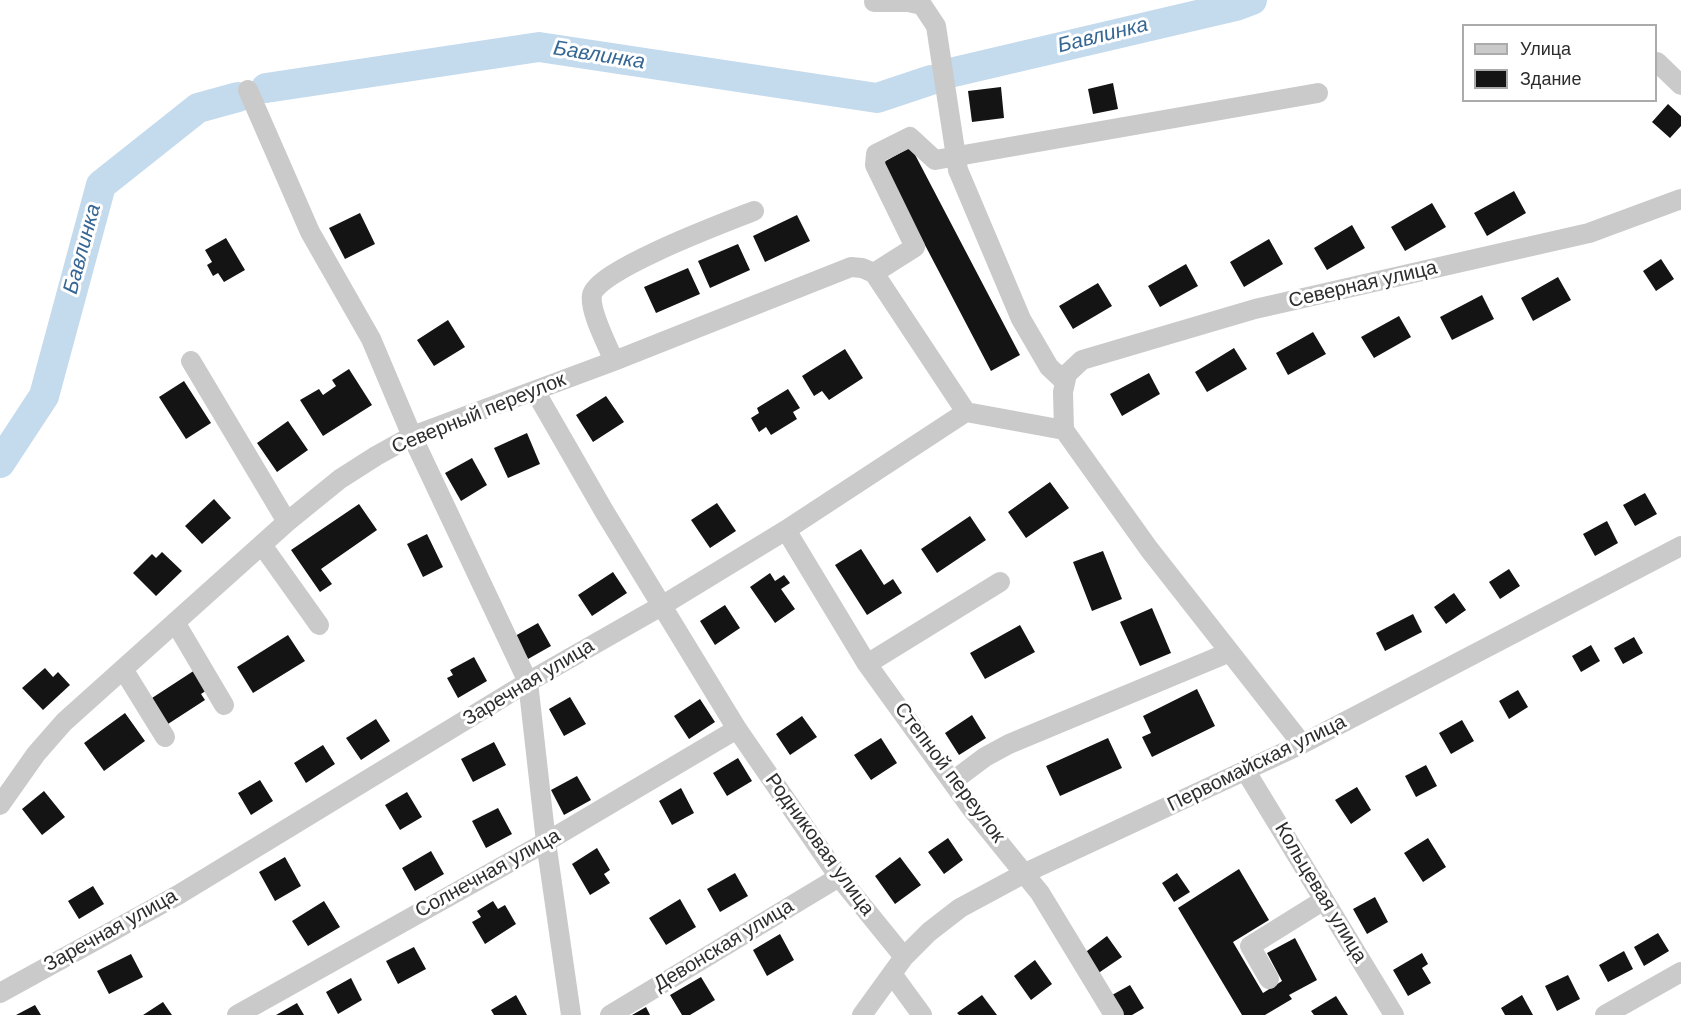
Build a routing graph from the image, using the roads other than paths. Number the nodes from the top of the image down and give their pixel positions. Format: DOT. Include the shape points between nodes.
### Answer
graph roads {
  1 [pos="874,2"];
  2 [pos="1657,62"];
  3 [pos="1681,85"];
  4 [pos="248,90"];
  5 [pos="1318,93"];
  6 [pos="955,155"];
  7 [pos="1681,199"];
  8 [pos="754,211"];
  9 [pos="874,273"];
  10 [pos="191,361"];
  11 [pos="615,361"];
  12 [pos="1064,387"];
  13 [pos="535,391"];
  14 [pos="966,412"];
  15 [pos="1064,430"];
  16 [pos="412,436"];
  17 [pos="287,522"];
  18 [pos="786,530"];
  19 [pos="262,545"];
  20 [pos="1681,546"];
  21 [pos="1000,582"];
  22 [pos="663,604"];
  23 [pos="175,622"];
  24 [pos="320,625"];
  25 [pos="1230,652"];
  26 [pos="867,664"];
  27 [pos="123,669"];
  28 [pos="528,682"];
  29 [pos="224,705"];
  30 [pos="737,729"];
  31 [pos="165,737"];
  32 [pos="1302,744"];
  33 [pos="1245,770"];
  34 [pos="953,782"];
  35 [pos="0,805"];
  36 [pos="546,842"];
  37 [pos="1025,873"];
  38 [pos="839,877"];
  39 [pos="1324,900"];
  40 [pos="904,957"];
  41 [pos="1681,972"];
  42 [pos="892,974"];
  43 [pos="1269,980"];
  44 [pos="0,993"];
  45 [pos="237,1015"];
  46 [pos="571,1015"];
  47 [pos="610,1015"];
  48 [pos="862,1015"];
  49 [pos="922,1015"];
  50 [pos="1114,1015"];
  51 [pos="1394,1015"];
  52 [pos="1605,1015"];
  1 -- 6 [label="street" via="922,5 936,26"];
  2 -- 3 [label="street"];
  4 -- 16 [label="street" via="310,232 371,339"];
  5 -- 6 [label="street"];
  6 -- 9 [label="street" via="935,160 910,137 876,153 875,165 915,247"];
  6 -- 12 [label="street" via="1021,319"];
  7 -- 12 [label="street, Северная улица" via="1589,233 1255,309 1082,360 1067,374"];
  8 -- 11 [label="street" via="640,259 599,283 592,294 592,305"];
  9 -- 11 [label="street, Северный переулок" via="851,267"];
  9 -- 14 [label="street"];
  10 -- 17 [label="street"];
  11 -- 13 [label="street, Северный переулок"];
  12 -- 15 [label="street"];
  13 -- 16 [label="street, Северный переулок"];
  13 -- 22 [label="street, Родниковая улица"];
  14 -- 15 [label="street"];
  14 -- 18 [label="street, Заречная улица"];
  15 -- 25 [label="street" via="1149,549"];
  16 -- 17 [label="street, Северный переулок" via="340,479"];
  16 -- 28 [label="street"];
  17 -- 19 [label="street, Северный переулок"];
  18 -- 22 [label="street, Заречная улица"];
  18 -- 26 [label="street, Степной переулок"];
  19 -- 23 [label="street, Северный переулок"];
  19 -- 24 [label="street"];
  20 -- 32 [label="street, Первомайская улица"];
  21 -- 26 [label="street"];
  22 -- 28 [label="street, Заречная улица"];
  22 -- 30 [label="street, Родниковая улица"];
  23 -- 27 [label="street, Северный переулок"];
  23 -- 29 [label="street"];
  25 -- 32 [label="street"];
  25 -- 34 [label="street" via="1009,744"];
  26 -- 34 [label="street, Степной переулок"];
  27 -- 31 [label="street"];
  27 -- 35 [label="street, Северный переулок" via="52,735"];
  28 -- 36 [label="street"];
  28 -- 44 [label="street, Заречная улица" via="178,895"];
  30 -- 36 [label="street, Солнечная улица"];
  30 -- 38 [label="street, Родниковая улица"];
  32 -- 33 [label="street, Первомайская улица"];
  33 -- 37 [label="street, Первомайская улица"];
  33 -- 39 [label="street, Кольцевая улица"];
  34 -- 37 [label="street, Степной переулок"];
  36 -- 45 [label="street, Солнечная улица"];
  36 -- 46 [label="street"];
  37 -- 40 [label="street, Первомайская улица" via="960,908"];
  37 -- 50 [label="street, Степной переулок"];
  38 -- 40 [label="street, Родниковая улица"];
  38 -- 47 [label="street, Девонская улица"];
  39 -- 43 [label="street" via="1250,946"];
  39 -- 51 [label="street, Кольцевая улица"];
  40 -- 42 [label="street, Первомайская улица"];
  41 -- 52 [label="street"];
  42 -- 48 [label="street, Первомайская улица"];
  42 -- 49 [label="street"];
}
